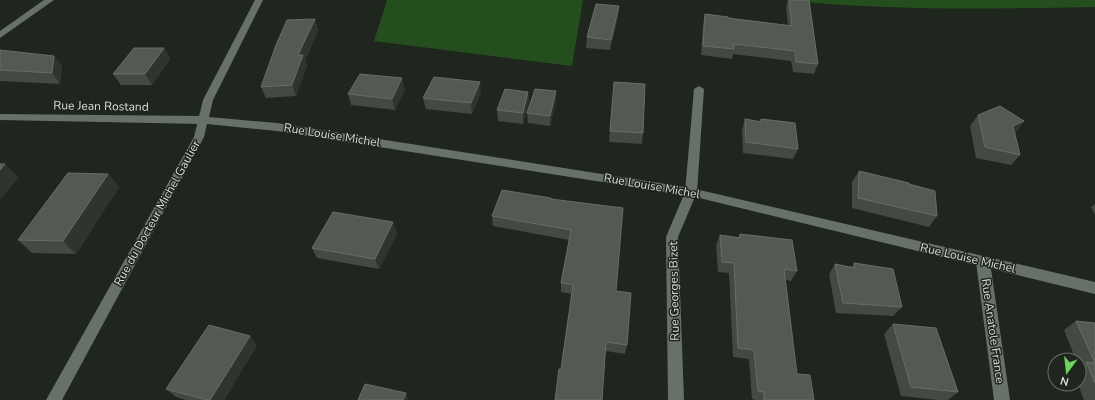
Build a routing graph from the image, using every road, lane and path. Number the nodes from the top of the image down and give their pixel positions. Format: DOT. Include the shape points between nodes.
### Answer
graph roads {
  1 [pos="50,0"];
  2 [pos="258,0"];
  3 [pos="0,35"];
  4 [pos="698,89"];
  5 [pos="0,117"];
  6 [pos="202,120"];
  7 [pos="691,192"];
  8 [pos="983,262"];
  9 [pos="1095,288"];
  10 [pos="54,400"];
  11 [pos="676,400"];
  12 [pos="1002,400"];
  1 -- 3 [label="street"];
  2 -- 6 [label="street, Rue du Docteur Michel Gaulier" via="208,100"];
  4 -- 7 [label="street, Rue Georges Bizet"];
  5 -- 6 [label="street, Rue Jean Rostand"];
  6 -- 7 [label="street, Rue Louise Michel" via="277,127"];
  6 -- 10 [label="street, Rue du Docteur Michel Gaulier" via="199,137"];
  7 -- 8 [label="street, Rue Louise Michel"];
  7 -- 11 [label="street, Rue Georges Bizet" via="672,237"];
  8 -- 9 [label="street, Rue Louise Michel"];
  8 -- 12 [label="street, Rue Anatole France"];
}
